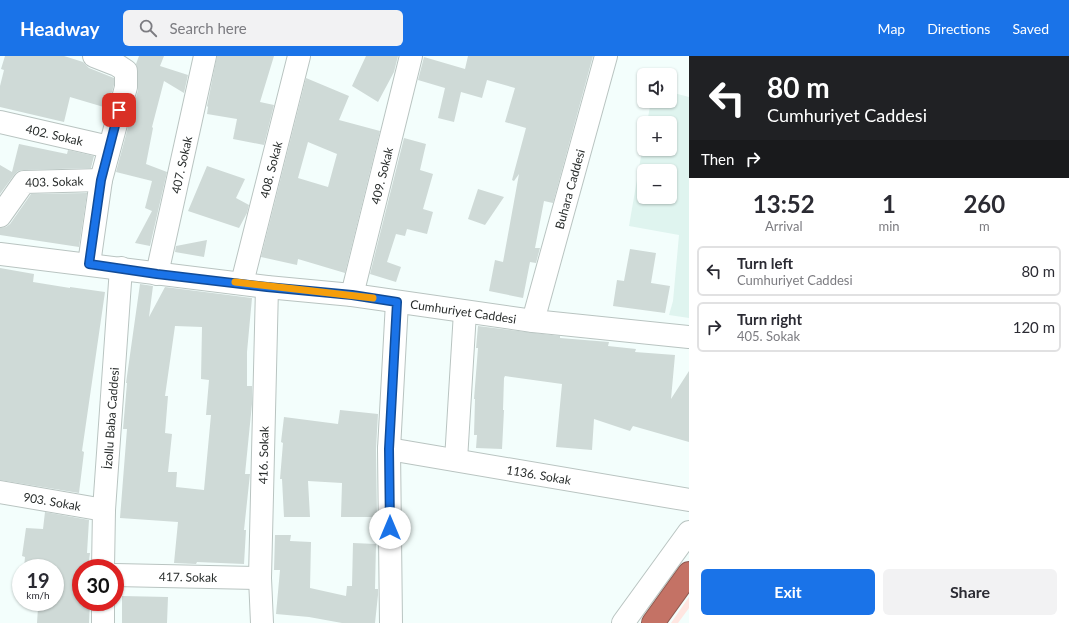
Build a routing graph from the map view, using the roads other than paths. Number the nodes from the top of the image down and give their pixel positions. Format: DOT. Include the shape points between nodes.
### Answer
graph roads {
  1 [pos="206,56"];
  2 [pos="411,56"];
  3 [pos="606,56"];
  4 [pos="98,57"];
  5 [pos="294,59"];
  6 [pos="0,122"];
  7 [pos="109,147"];
  8 [pos="101,180"];
  9 [pos="0,216"];
  10 [pos="0,254"];
  11 [pos="89,264"];
  12 [pos="121,268"];
  13 [pos="157,274"];
  14 [pos="242,283"];
  15 [pos="267,287"];
  16 [pos="352,295"];
  17 [pos="397,302"];
  18 [pos="465,312"];
  19 [pos="533,321"];
  20 [pos="689,337"];
  21 [pos="389,449"];
  22 [pos="456,460"];
  23 [pos="0,492"];
  24 [pos="689,500"];
  25 [pos="104,510"];
  26 [pos="689,532"];
  27 [pos="103,559"];
  28 [pos="689,573"];
  29 [pos="124,575"];
  30 [pos="260,578"];
  31 [pos="103,611"];
  32 [pos="103,623"];
  33 [pos="262,623"];
  34 [pos="391,623"];
  35 [pos="623,623"];
  36 [pos="653,623"];
  1 -- 13 [label="street, 407. Sokak"];
  2 -- 16 [label="street, 409. Sokak"];
  3 -- 19 [label="street, Buhara Caddesi"];
  4 -- 7 [label="street" via="126,71 126,87"];
  5 -- 14 [label="street, 408. Sokak"];
  6 -- 7 [label="street, 402. Sokak"];
  7 -- 8 [label="street"];
  8 -- 9 [label="street, 403. Sokak" via="24,182"];
  8 -- 11 [label="street"];
  10 -- 11 [label="street, Cumhuriyet Caddesi"];
  11 -- 12 [label="street, Cumhuriyet Caddesi"];
  12 -- 13 [label="street, Cumhuriyet Caddesi"];
  12 -- 25 [label="street, İzollu Baba Caddesi"];
  13 -- 14 [label="street, Cumhuriyet Caddesi"];
  14 -- 15 [label="street, Cumhuriyet Caddesi"];
  15 -- 16 [label="street, Cumhuriyet Caddesi"];
  15 -- 30 [label="street, 416. Sokak"];
  16 -- 17 [label="street, Cumhuriyet Caddesi"];
  17 -- 18 [label="street, Cumhuriyet Caddesi"];
  17 -- 21 [label="street"];
  18 -- 19 [label="street, Cumhuriyet Caddesi"];
  18 -- 22 [label="street"];
  19 -- 20 [label="street, Cumhuriyet Caddesi"];
  21 -- 22 [label="street, 1136. Sokak"];
  21 -- 34 [label="street"];
  22 -- 24 [label="street, 1136. Sokak"];
  23 -- 25 [label="street, 903. Sokak"];
  25 -- 27 [label="street, İzollu Baba Caddesi"];
  26 -- 35 [label="street"];
  28 -- 36 [label="highway"];
  29 -- 30 [label="street, 417. Sokak"];
  30 -- 33 [label="street, 416. Sokak"];
  31 -- 32 [label="street"];
}
